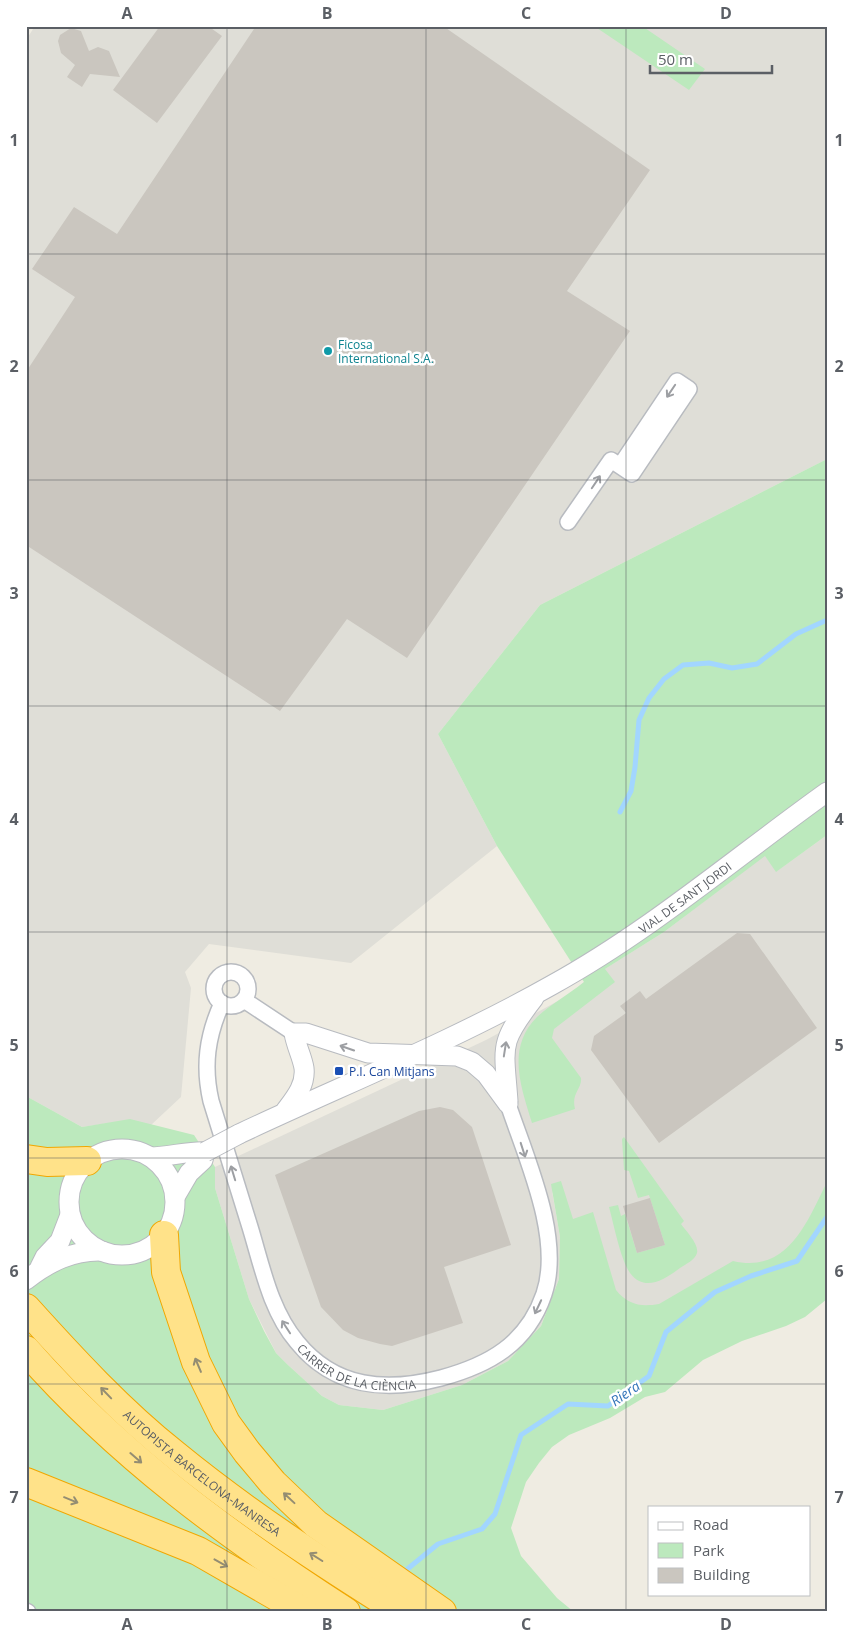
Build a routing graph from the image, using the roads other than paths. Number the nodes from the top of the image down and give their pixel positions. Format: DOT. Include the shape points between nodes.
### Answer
graph roads {
  1 [pos="620,466"];
  2 [pos="568,522"];
  3 [pos="827,792"];
  4 [pos="538,993"];
  5 [pos="244,1000"];
  6 [pos="222,1003"];
  7 [pos="294,1034"];
  8 [pos="412,1056"];
  9 [pos="508,1104"];
  10 [pos="284,1113"];
  11 [pos="205,1152"];
  12 [pos="151,1157"];
  13 [pos="26,1159"];
  14 [pos="86,1161"];
  15 [pos="175,1197"];
  16 [pos="70,1215"];
  17 [pos="164,1235"];
  18 [pos="102,1251"];
  19 [pos="32,1276"];
  20 [pos="26,1308"];
  21 [pos="26,1350"];
  22 [pos="26,1482"];
  23 [pos="304,1612"];
  24 [pos="346,1612"];
  25 [pos="401,1612"];
  26 [pos="442,1612"];
  1 -- 1 [label="street, one-way" via="632,474 689,389 677,381"];
  2 -- 1 [label="street, one-way" via="611,460"];
  3 -- 4 [label="street, VIAL DE SANT JORDI" via="662,914"];
  4 -- 8 [label="street, VIAL DE SANT JORDI"];
  9 -- 4 [label="street, one-way" via="505,1048 513,1027"];
  5 -- 6 [label="street" via="236,1005"];
  5 -- 6 [label="street" via="249,990 247,980 242,975 229,972 221,975 214,986"];
  5 -- 7 [label="street"];
  9 -- 6 [label="street, CARRER DE LA CIÈNCIA, one-way" via="548,1227 549,1272 534,1316 508,1347 492,1360 459,1373 391,1386 369,1385 346,1378 312,1358 297,1342 283,1323 268,1289 206,1078 211,1029"];
  8 -- 7 [label="street, one-way" via="354,1050 306,1033"];
  7 -- 10 [label="street" via="304,1068 303,1082"];
  8 -- 9 [label="street" via="456,1056 472,1062 497,1087"];
  8 -- 10 [label="street, VIAL DE SANT JORDI"];
  10 -- 11 [label="street, VIAL DE SANT JORDI, bridge"];
  11 -- 12 [label="street" via="198,1150 176,1156"];
  11 -- 15 [label="street" via="203,1160 189,1173"];
  12 -- 14 [label="street" via="133,1150 113,1149"];
  12 -- 15 [label="street" via="165,1171"];
  13 -- 14 [label="highway"];
  14 -- 16 [label="street" via="69,1190"];
  15 -- 17 [label="street" via="173,1217"];
  16 -- 18 [label="street" via="79,1234"];
  16 -- 19 [label="street" via="60,1241"];
  17 -- 18 [label="street" via="150,1247 133,1254 114,1255"];
  26 -- 17 [label="highway, one-way" via="316,1524 273,1483 242,1445 226,1423 196,1362 166,1272"];
  18 -- 19 [label="street" via="83,1251 65,1256"];
  25 -- 20 [label="highway, AUTOPISTA BARCELONA-MANRESA, one-way" via="298,1546 172,1453 112,1399"];
  21 -- 24 [label="highway, one-way" via="91,1419 154,1474 282,1571"];
  22 -- 23 [label="highway, one-way" via="198,1551"];
}
